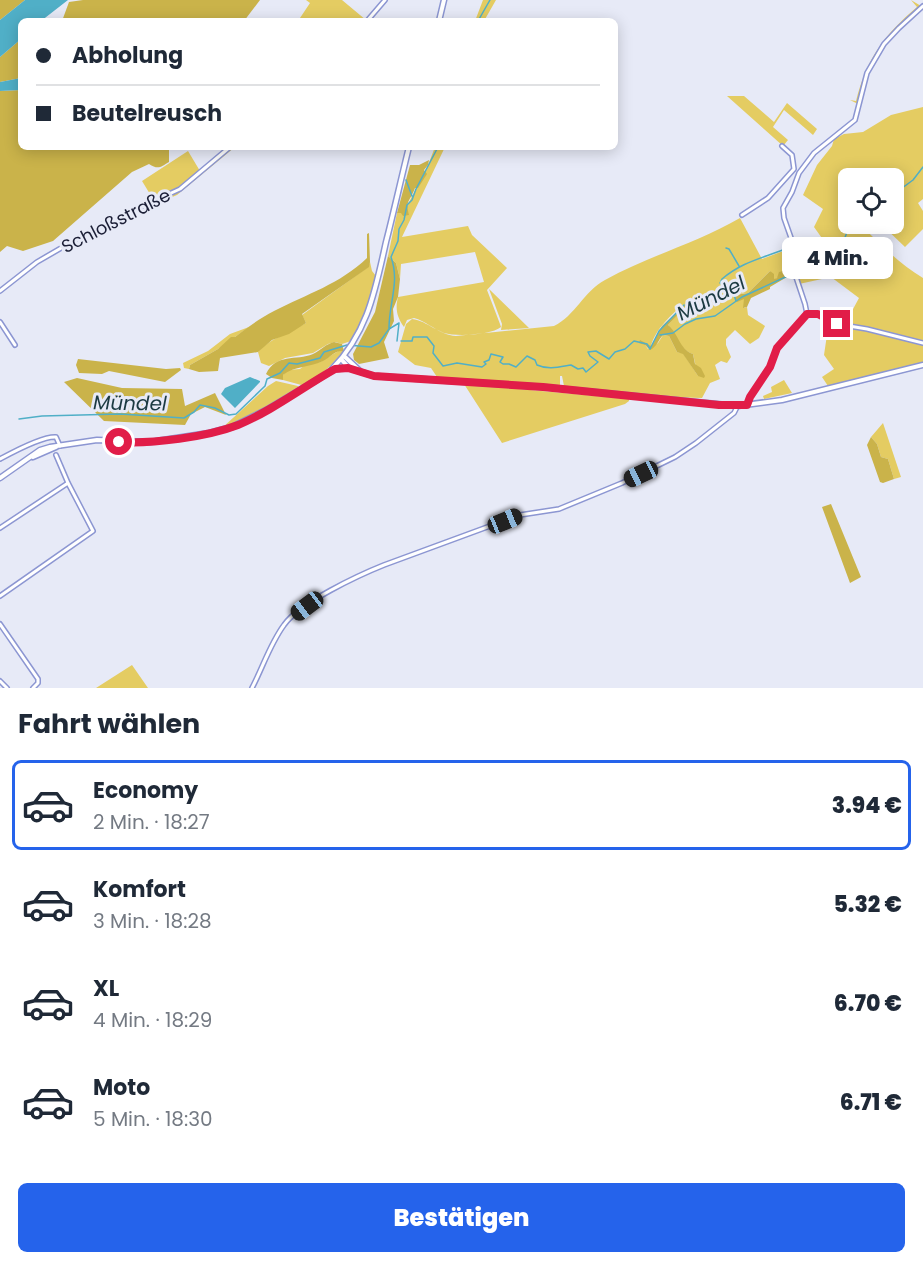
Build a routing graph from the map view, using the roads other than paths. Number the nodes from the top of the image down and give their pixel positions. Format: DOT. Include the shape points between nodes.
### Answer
graph roads {
  1 [pos="385,0"];
  2 [pos="444,0"];
  3 [pos="923,6"];
  4 [pos="370,18"];
  5 [pos="440,18"];
  6 [pos="782,146"];
  7 [pos="226,150"];
  8 [pos="408,150"];
  9 [pos="794,169"];
  10 [pos="800,173"];
  11 [pos="742,215"];
  12 [pos="0,291"];
  13 [pos="807,314"];
  14 [pos="0,322"];
  15 [pos="923,343"];
  16 [pos="15,345"];
  17 [pos="344,356"];
  18 [pos="923,365"];
  19 [pos="348,368"];
  20 [pos="327,373"];
  21 [pos="363,373"];
  22 [pos="747,405"];
  23 [pos="737,406"];
  24 [pos="60,446"];
  25 [pos="56,455"];
  26 [pos="0,459"];
  27 [pos="0,478"];
  28 [pos="68,483"];
  29 [pos="0,528"];
  30 [pos="0,596"];
  31 [pos="0,624"];
  32 [pos="0,681"];
  33 [pos="7,688"];
  34 [pos="33,688"];
  35 [pos="252,688"];
  1 -- 4 [label="street"];
  2 -- 5 [label="main road"];
  3 -- 10 [label="street" via="873,60 855,120 814,153"];
  6 -- 9 [label="street" via="792,155"];
  7 -- 12 [label="street, Schloßstraße" via="180,189 90,231 37,262"];
  8 -- 17 [label="main road" via="370,309"];
  9 -- 10 [label="street"];
  9 -- 11 [label="street" via="769,197"];
  10 -- 13 [label="street" via="783,208"];
  13 -- 15 [label="street"];
  13 -- 22 [label="street" via="777,348"];
  14 -- 16 [label="street"];
  17 -- 19 [label="main road"];
  17 -- 20 [label="main road"];
  17 -- 21 [label="main road"];
  18 -- 22 [label="main road"];
  19 -- 20 [label="main road"];
  19 -- 21 [label="main road"];
  20 -- 24 [label="main road" via="245,422 222,430 150,442 97,440"];
  21 -- 23 [label="main road"];
  22 -- 23 [label="main road"];
  23 -- 35 [label="street" via="734,413 696,443 651,470 559,509 520,515 365,573 322,595 286,622"];
  24 -- 26 [label="street" via="56,437 50,437"];
  24 -- 27 [label="main road" via="40,450"];
  25 -- 28 [label="street"];
  28 -- 29 [label="street"];
  28 -- 30 [label="street" via="93,531"];
  31 -- 34 [label="street" via="38,679"];
  32 -- 33 [label="street"];
}
